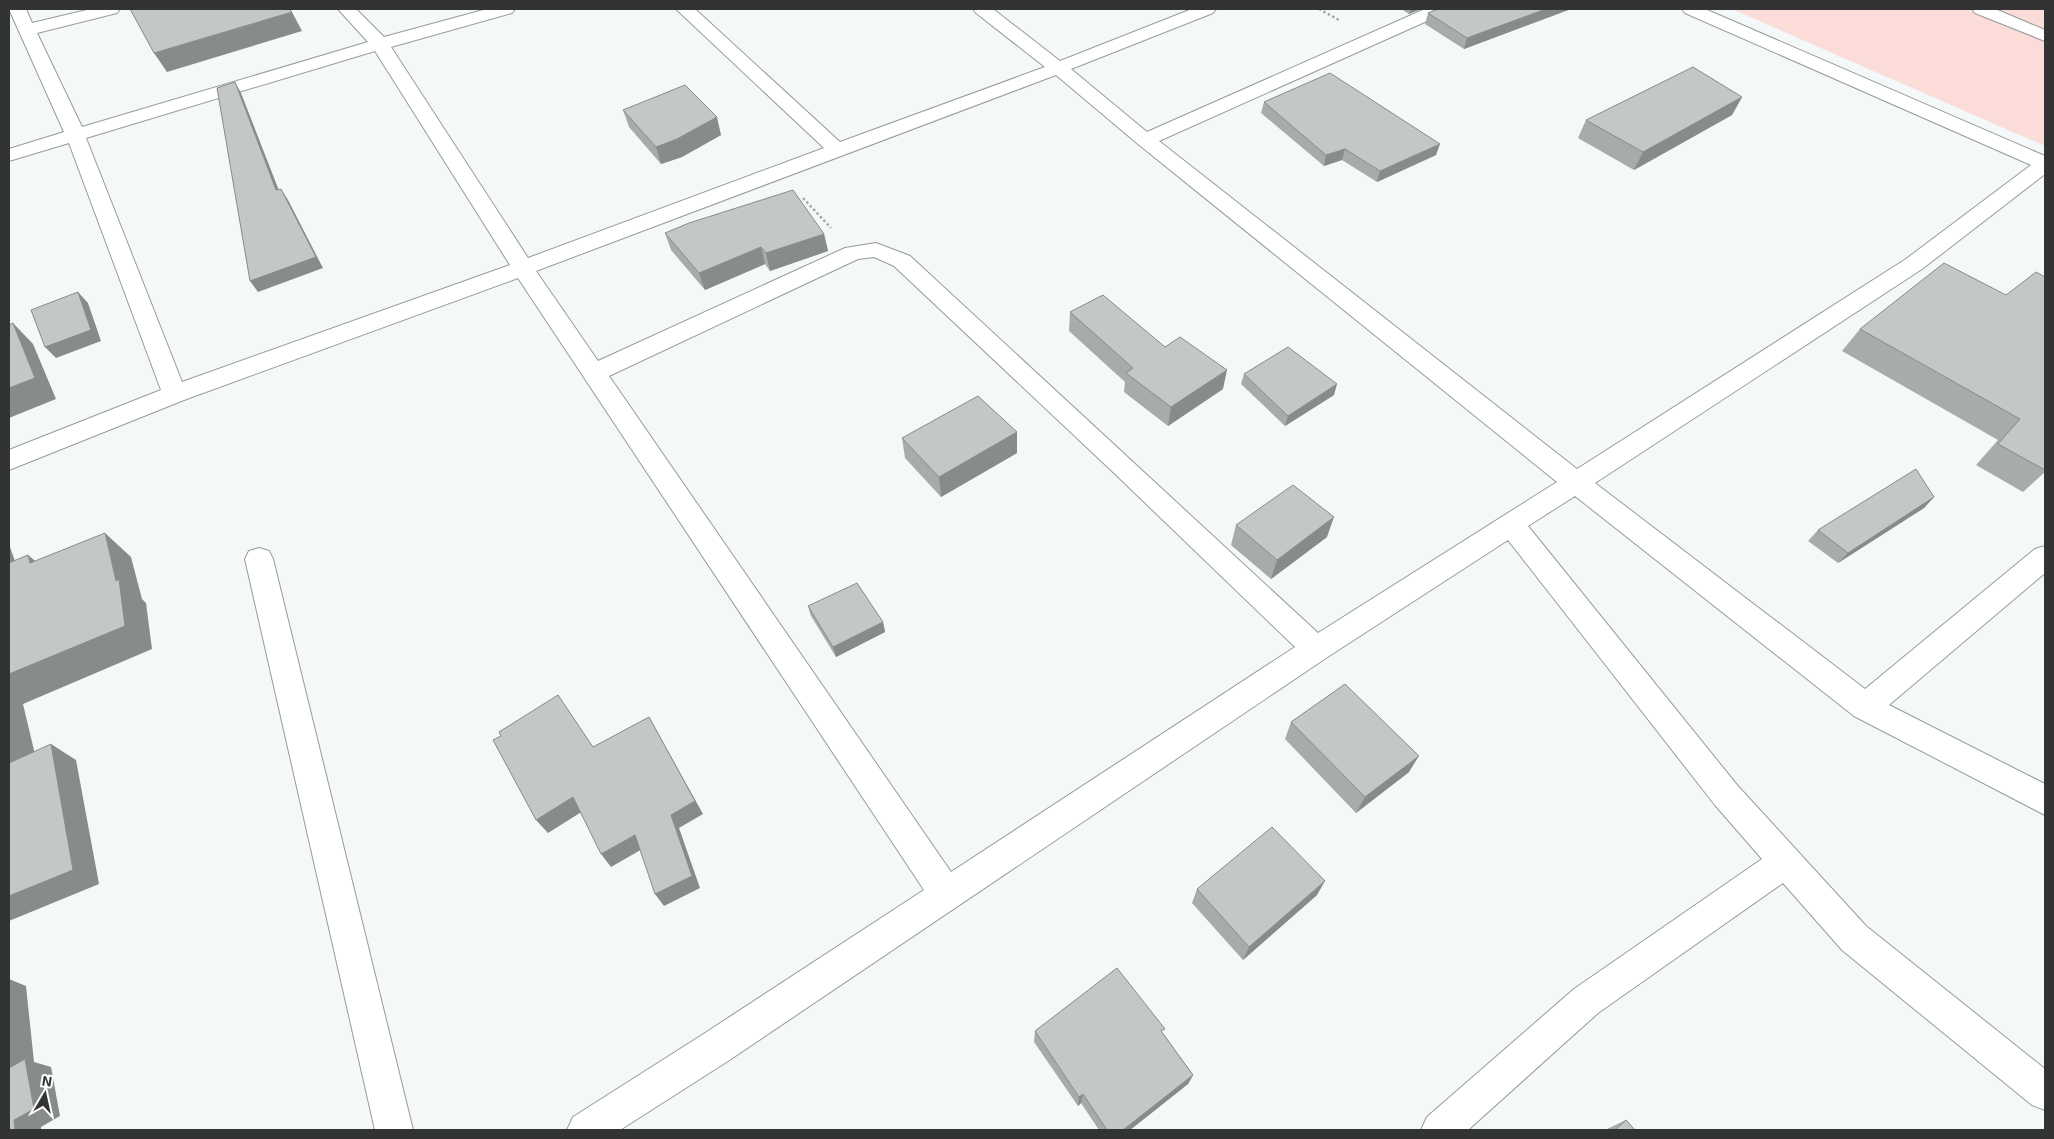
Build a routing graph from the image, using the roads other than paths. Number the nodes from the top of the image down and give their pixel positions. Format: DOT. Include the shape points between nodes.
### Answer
graph roads {
  1 [pos="17,9"];
  2 [pos="110,9"];
  3 [pos="347,9"];
  4 [pos="506,9"];
  5 [pos="686,9"];
  6 [pos="982,9"];
  7 [pos="1207,9"];
  8 [pos="1439,9"];
  9 [pos="1691,9"];
  10 [pos="1981,9"];
  11 [pos="27,30"];
  12 [pos="2045,36"];
  13 [pos="380,44"];
  14 [pos="1058,68"];
  15 [pos="75,134"];
  16 [pos="1145,140"];
  17 [pos="836,150"];
  18 [pos="9,155"];
  19 [pos="2045,164"];
  20 [pos="523,268"];
  21 [pos="593,372"];
  22 [pos="175,394"];
  23 [pos="9,460"];
  24 [pos="1576,483"];
  25 [pos="1511,524"];
  26 [pos="2045,557"];
  27 [pos="260,559"];
  28 [pos="1316,649"];
  29 [pos="1865,707"];
  30 [pos="2045,800"];
  31 [pos="1785,863"];
  32 [pos="946,893"];
  33 [pos="2045,1092"];
  34 [pos="394,1130"];
  35 [pos="586,1130"];
  36 [pos="1440,1130"];
  1 -- 11 [label="street"];
  2 -- 11 [label="street"];
  3 -- 13 [label="street"];
  4 -- 13 [label="street"];
  5 -- 17 [label="street"];
  6 -- 14 [label="street"];
  7 -- 14 [label="street"];
  8 -- 16 [label="street"];
  9 -- 19 [label="street"];
  10 -- 12 [label="street"];
  11 -- 15 [label="street"];
  13 -- 15 [label="street"];
  13 -- 20 [label="street"];
  14 -- 16 [label="street"];
  14 -- 17 [label="street"];
  15 -- 18 [label="street"];
  15 -- 22 [label="street"];
  16 -- 24 [label="street"];
  17 -- 20 [label="street"];
  19 -- 24 [label="street" via="1914,264"];
  20 -- 21 [label="street"];
  20 -- 22 [label="street"];
  21 -- 28 [label="street" via="853,253 876,250 902,261"];
  21 -- 32 [label="street"];
  22 -- 23 [label="street"];
  24 -- 25 [label="street"];
  24 -- 29 [label="street"];
  25 -- 28 [label="street"];
  25 -- 31 [label="street" via="1726,795"];
  26 -- 29 [label="street"];
  27 -- 34 [label="street"];
  28 -- 32 [label="street"];
  29 -- 30 [label="street"];
  31 -- 33 [label="street" via="1854,938"];
  31 -- 36 [label="street" via="1586,1001"];
  32 -- 35 [label="street"];
}
